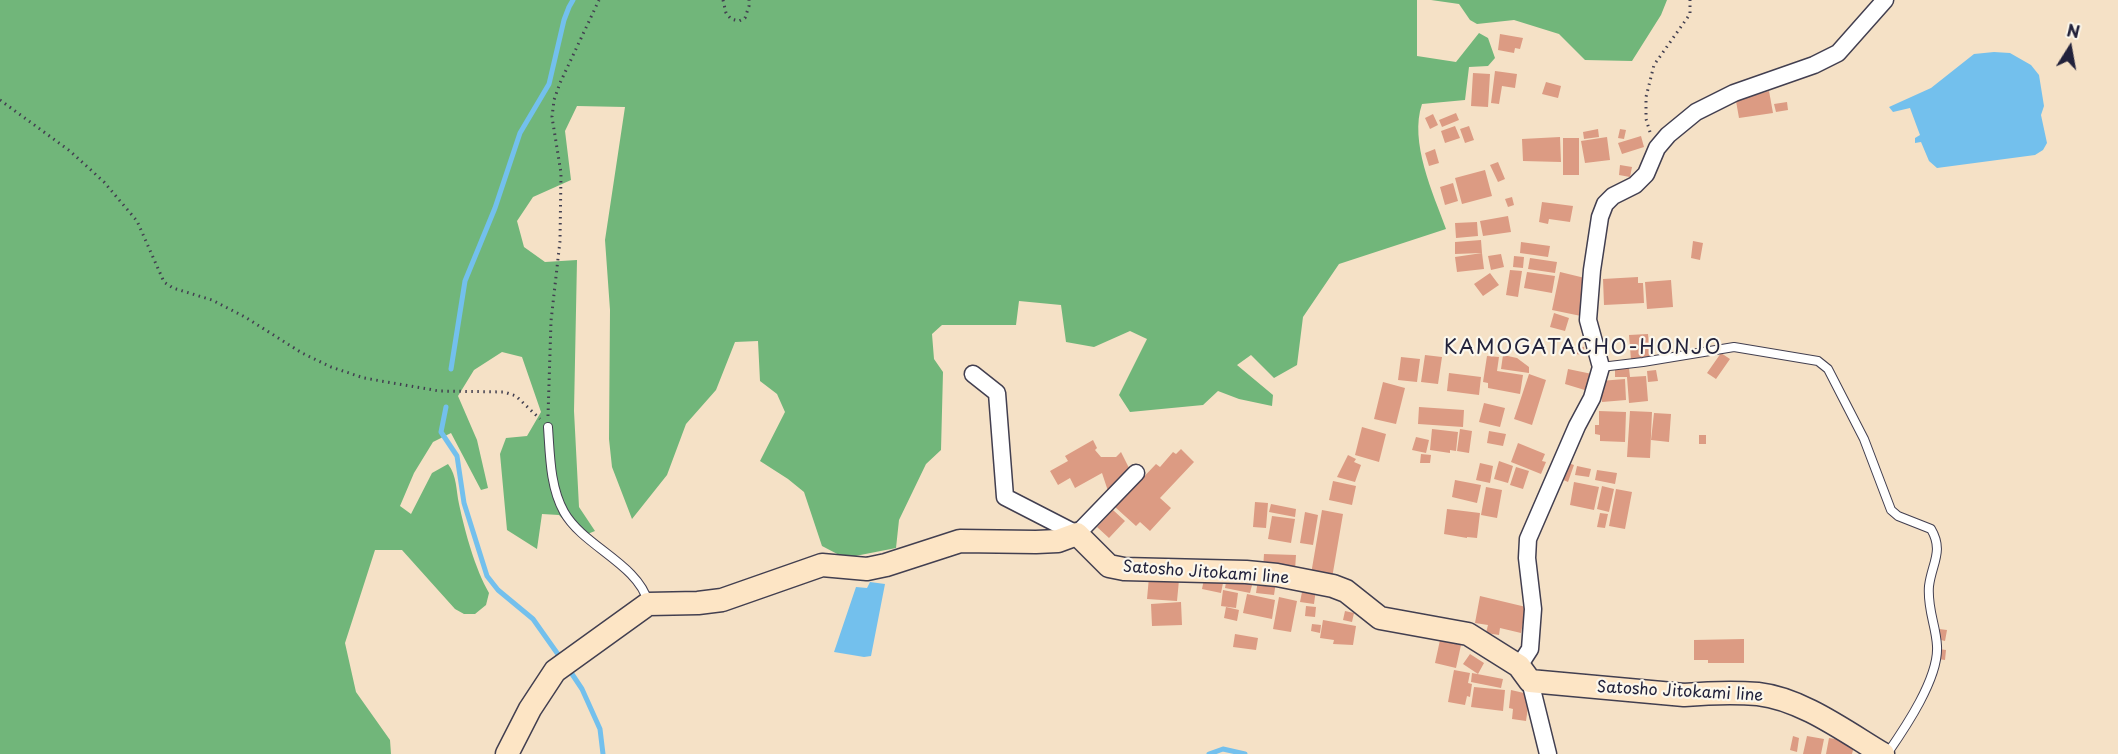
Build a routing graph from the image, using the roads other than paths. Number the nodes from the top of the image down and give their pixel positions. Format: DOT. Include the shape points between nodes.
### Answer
graph roads {
  1 [pos="1884,0"];
  2 [pos="1601,367"];
  3 [pos="973,374"];
  4 [pos="548,427"];
  5 [pos="1136,473"];
  6 [pos="1077,534"];
  7 [pos="648,604"];
  8 [pos="1524,674"];
  9 [pos="507,754"];
  10 [pos="1548,754"];
  11 [pos="1885,754"];
  1 -- 2 [label="street" via="1838,53 1696,112 1657,148 1646,174 1605,204 1592,270 1588,320"];
  2 -- 8 [label="street" via="1592,398 1528,539 1533,609"];
  2 -- 11 [label="lane" via="1734,347 1818,361 1828,369 1864,440 1891,510 1931,529 1939,549 1929,586 1937,646 1934,667 1929,685"];
  3 -- 6 [label="street" via="997,393 1005,497"];
  4 -- 7 [label="lane" via="550,463 564,512 645,591"];
  5 -- 6 [label="street"];
  6 -- 7 [label="main road" via="1036,542 960,542 867,570 822,565 722,600"];
  6 -- 8 [label="main road, Satosho Jitokami line" via="1109,566 1124,570 1246,572 1333,586 1346,591 1380,618 1468,634"];
  7 -- 9 [label="main road" via="555,671"];
  8 -- 10 [label="street"];
  8 -- 11 [label="main road, Satosho Jitokami line" via="1684,695 1760,694 1821,716"];
}
